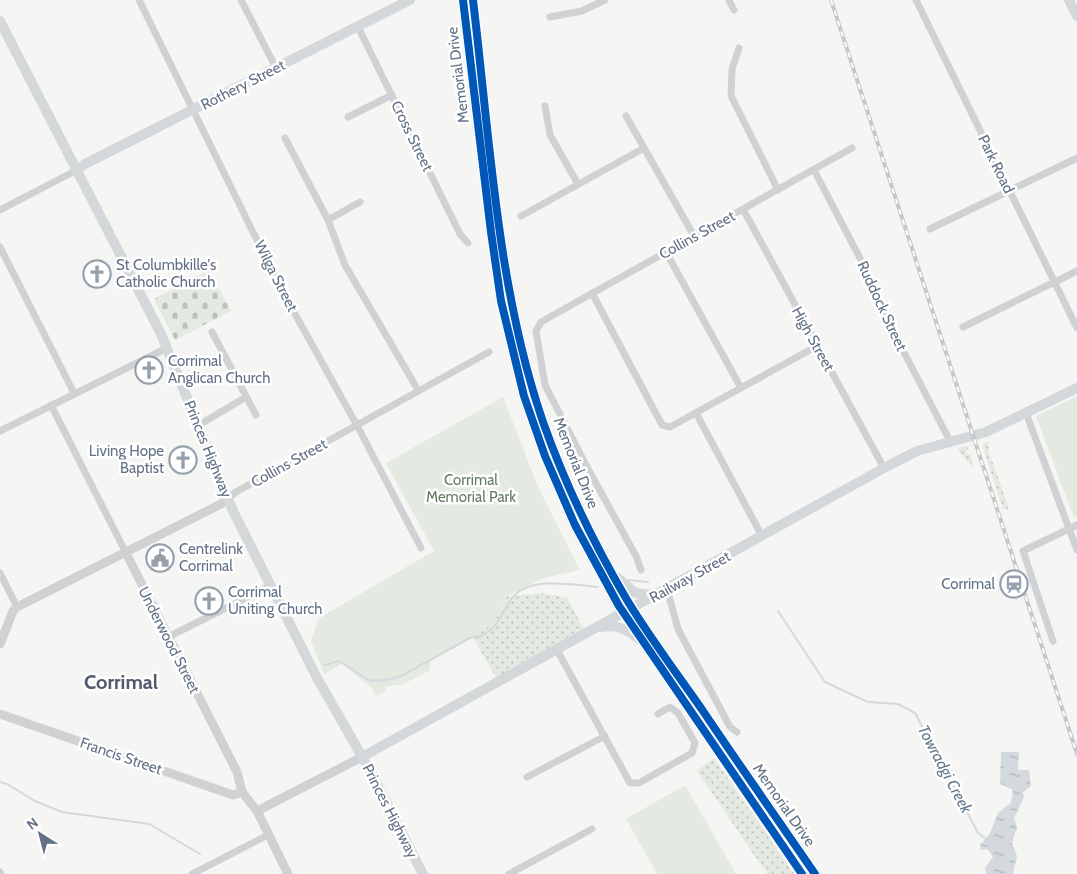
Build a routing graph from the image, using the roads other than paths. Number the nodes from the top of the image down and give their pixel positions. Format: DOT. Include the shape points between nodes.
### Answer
graph roads {
  1 [pos="139,0"];
  2 [pos="241,0"];
  3 [pos="410,0"];
  4 [pos="457,0"];
  5 [pos="463,0"];
  6 [pos="473,0"];
  7 [pos="605,0"];
  8 [pos="729,0"];
  9 [pos="916,0"];
  10 [pos="1069,0"];
  11 [pos="734,10"];
  12 [pos="1077,16"];
  13 [pos="550,17"];
  14 [pos="0,21"];
  15 [pos="358,27"];
  16 [pos="466,30"];
  17 [pos="739,48"];
  18 [pos="276,68"];
  19 [pos="392,95"];
  20 [pos="545,106"];
  21 [pos="194,110"];
  22 [pos="626,116"];
  23 [pos="348,117"];
  24 [pos="285,138"];
  25 [pos="644,148"];
  26 [pos="852,148"];
  27 [pos="1077,158"];
  28 [pos="77,170"];
  29 [pos="814,170"];
  30 [pos="578,184"];
  31 [pos="778,190"];
  32 [pos="1009,191"];
  33 [pos="360,202"];
  34 [pos="0,210"];
  35 [pos="743,210"];
  36 [pos="521,216"];
  37 [pos="328,220"];
  38 [pos="930,229"];
  39 [pos="694,236"];
  40 [pos="468,243"];
  41 [pos="0,247"];
  42 [pos="666,252"];
  43 [pos="1077,272"];
  44 [pos="1055,283"];
  45 [pos="592,294"];
  46 [pos="963,327"];
  47 [pos="1077,328"];
  48 [pos="212,332"];
  49 [pos="817,346"];
  50 [pos="167,348"];
  51 [pos="489,352"];
  52 [pos="741,388"];
  53 [pos="1077,388"];
  54 [pos="418,390"];
  55 [pos="74,393"];
  56 [pos="246,397"];
  57 [pos="51,405"];
  58 [pos="696,413"];
  59 [pos="1026,413"];
  60 [pos="256,415"];
  61 [pos="198,425"];
  62 [pos="357,425"];
  63 [pos="0,431"];
  64 [pos="951,442"];
  65 [pos="884,468"];
  66 [pos="228,499"];
  67 [pos="1077,525"];
  68 [pos="1069,529"];
  69 [pos="762,536"];
  70 [pos="421,548"];
  71 [pos="1077,550"];
  72 [pos="125,551"];
  73 [pos="607,566"];
  74 [pos="641,570"];
  75 [pos="0,573"];
  76 [pos="272,585"];
  77 [pos="667,589"];
  78 [pos="657,595"];
  79 [pos="17,607"];
  80 [pos="628,611"];
  81 [pos="597,628"];
  82 [pos="168,638"];
  83 [pos="1053,641"];
  84 [pos="643,643"];
  85 [pos="0,644"];
  86 [pos="557,650"];
  87 [pos="0,714"];
  88 [pos="658,714"];
  89 [pos="737,732"];
  90 [pos="604,736"];
  91 [pos="362,757"];
  92 [pos="527,777"];
  93 [pos="242,792"];
  94 [pos="257,811"];
  95 [pos="592,829"];
  96 [pos="268,835"];
  97 [pos="192,874"];
  98 [pos="288,874"];
  99 [pos="423,874"];
  100 [pos="509,874"];
  101 [pos="802,874"];
  102 [pos="815,874"];
  1 -- 21 [label="street, Wilga Street"];
  2 -- 18 [label="street"];
  3 -- 15 [label="main road, Rothery Street"];
  4 -- 16 [label="main road"];
  5 -- 16 [label="main road, Memorial Drive"];
  6 -- 73 [label="main road, Memorial Drive" via="501,234 520,339 555,453"];
  7 -- 13 [label="street" via="582,12"];
  8 -- 11 [label="street"];
  9 -- 32 [label="street, Park Road"];
  10 -- 12 [label="main road"];
  14 -- 28 [label="main road, Princes Highway"];
  15 -- 18 [label="main road, Rothery Street"];
  15 -- 19 [label="street, Cross Street"];
  16 -- 80 [label="main road, Memorial Drive" via="496,272 517,368 535,429 560,493 591,558"];
  17 -- 31 [label="street" via="732,69 731,96"];
  18 -- 21 [label="main road, Rothery Street"];
  19 -- 23 [label="street"];
  19 -- 40 [label="street, Cross Street" via="460,234"];
  20 -- 30 [label="street" via="550,135"];
  21 -- 28 [label="main road, Rothery Street"];
  21 -- 62 [label="street, Wilga Street" via="280,287"];
  22 -- 25 [label="street"];
  24 -- 37 [label="street"];
  25 -- 30 [label="street"];
  25 -- 39 [label="street"];
  26 -- 29 [label="street, Collins Street"];
  27 -- 32 [label="street"];
  28 -- 34 [label="street"];
  28 -- 50 [label="main road, Princes Highway"];
  29 -- 31 [label="street, Collins Street"];
  29 -- 64 [label="street, Ruddock Street"];
  30 -- 36 [label="street"];
  31 -- 35 [label="street, Collins Street"];
  32 -- 38 [label="street"];
  32 -- 44 [label="street, Park Road"];
  33 -- 37 [label="street"];
  35 -- 39 [label="street, Collins Street"];
  35 -- 49 [label="street, High Street"];
  37 -- 54 [label="street" via="345,265"];
  39 -- 42 [label="street, Collins Street"];
  41 -- 55 [label="street"];
  42 -- 45 [label="street, Collins Street"];
  42 -- 52 [label="street"];
  43 -- 44 [label="street"];
  44 -- 46 [label="street"];
  44 -- 47 [label="street, Park Road"];
  45 -- 58 [label="street" via="662,425 670,427"];
  45 -- 74 [label="street, Collins Street" via="541,322 536,331 545,385"];
  48 -- 56 [label="street"];
  49 -- 52 [label="street"];
  49 -- 65 [label="street, High Street"];
  50 -- 55 [label="street"];
  50 -- 61 [label="main road, Princes Highway"];
  51 -- 54 [label="street, Collins Street"];
  52 -- 58 [label="street"];
  53 -- 59 [label="main road, Railway Street"];
  54 -- 62 [label="street, Collins Street"];
  55 -- 57 [label="street"];
  56 -- 60 [label="street"];
  56 -- 61 [label="street"];
  57 -- 63 [label="street"];
  57 -- 72 [label="street, Underwood Street"];
  58 -- 69 [label="street"];
  59 -- 64 [label="main road, Railway Street" via="986,432"];
  59 -- 68 [label="street"];
  61 -- 66 [label="main road, Princes Highway"];
  62 -- 66 [label="street, Collins Street"];
  62 -- 70 [label="street, Wilga Street"];
  64 -- 65 [label="main road, Railway Street" via="917,452"];
  65 -- 69 [label="main road, Railway Street"];
  66 -- 72 [label="street, Collins Street"];
  66 -- 76 [label="main road, Princes Highway"];
  67 -- 68 [label="street"];
  68 -- 71 [label="street"];
  68 -- 83 [label="street" via="1023,550"];
  69 -- 77 [label="main road, Railway Street"];
  72 -- 79 [label="street, Collins Street"];
  72 -- 82 [label="street, Underwood Street"];
  73 -- 78 [label="main road" via="635,593"];
  73 -- 80 [label="main road, Memorial Drive"];
  75 -- 79 [label="street"];
  76 -- 82 [label="street"];
  76 -- 91 [label="main road, Princes Highway" via="316,676"];
  77 -- 78 [label="main road, Railway Street"];
  77 -- 89 [label="street" via="678,629 730,727"];
  78 -- 80 [label="main road, Railway Street"];
  79 -- 85 [label="street"];
  80 -- 81 [label="main road, Railway Street"];
  80 -- 84 [label="main road, Memorial Drive"];
  80 -- 102 [label="main road, Memorial Drive"];
  81 -- 84 [label="main road" via="619,627"];
  81 -- 86 [label="main road, Railway Street"];
  82 -- 93 [label="street, Underwood Street" via="237,772"];
  84 -- 101 [label="main road, Memorial Drive"];
  86 -- 90 [label="street"];
  86 -- 91 [label="main road, Railway Street"];
  87 -- 93 [label="street, Francis Street" via="233,794"];
  88 -- 90 [label="street" via="670,707 678,713 695,743 692,753 639,783 630,783"];
  90 -- 92 [label="street"];
  91 -- 94 [label="street, Railway Street"];
  91 -- 99 [label="main road, Princes Highway"];
  93 -- 94 [label="street, Underwood Street"];
  94 -- 96 [label="street, Underwood Street"];
  95 -- 100 [label="street"];
  96 -- 97 [label="street"];
  96 -- 98 [label="street, Underwood Street"];
}
